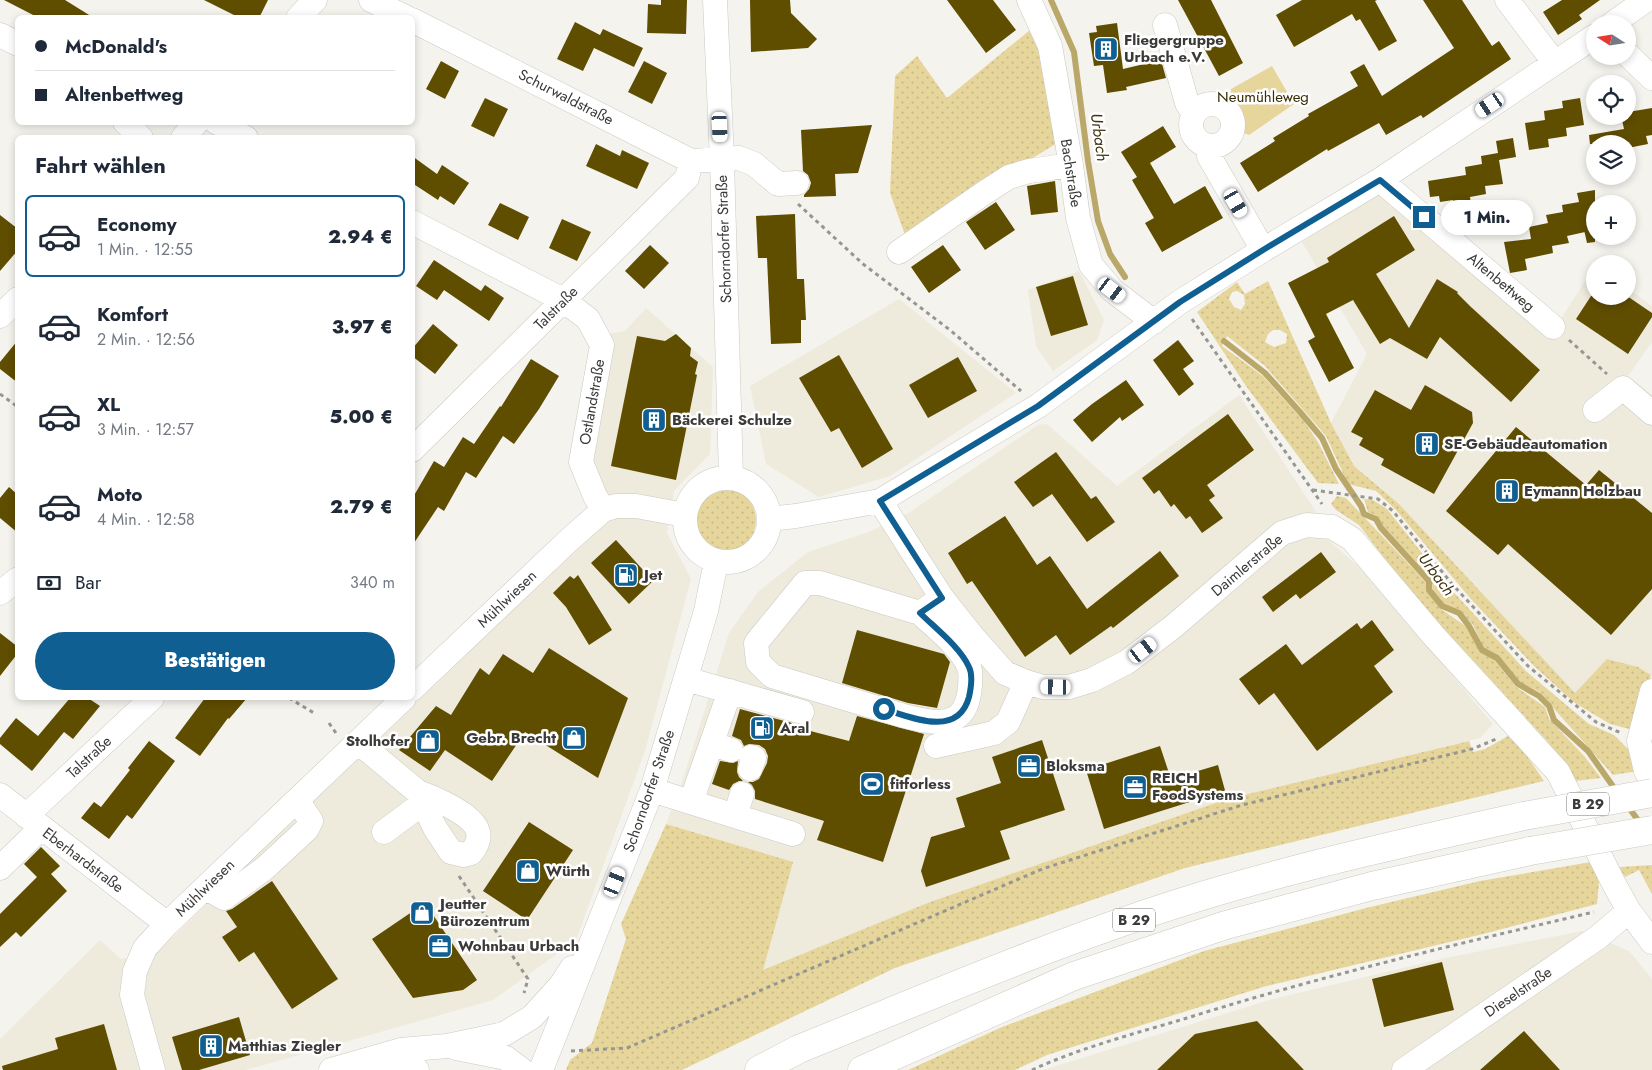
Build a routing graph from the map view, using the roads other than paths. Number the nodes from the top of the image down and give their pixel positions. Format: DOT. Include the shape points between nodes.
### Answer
graph roads {
  1 [pos="315,0"];
  2 [pos="371,0"];
  3 [pos="715,0"];
  4 [pos="1029,0"];
  5 [pos="1507,0"];
  6 [pos="1646,0"];
  7 [pos="301,15"];
  8 [pos="401,15"];
  9 [pos="1625,15"];
  10 [pos="415,21"];
  11 [pos="1165,25"];
  12 [pos="0,35"];
  13 [pos="15,42"];
  14 [pos="1586,42"];
  15 [pos="1554,62"];
  16 [pos="1636,63"];
  17 [pos="1652,78"];
  18 [pos="1194,114"];
  19 [pos="128,125"];
  20 [pos="194,125"];
  21 [pos="222,125"];
  22 [pos="138,135"];
  23 [pos="186,135"];
  24 [pos="240,135"];
  25 [pos="1208,146"];
  26 [pos="722,160"];
  27 [pos="691,161"];
  28 [pos="1071,166"];
  29 [pos="1380,180"];
  30 [pos="788,183"];
  31 [pos="415,224"];
  32 [pos="1263,250"];
  33 [pos="899,252"];
  34 [pos="563,300"];
  35 [pos="15,302"];
  36 [pos="0,316"];
  37 [pos="1154,322"];
  38 [pos="1553,327"];
  39 [pos="1594,410"];
  40 [pos="1652,413"];
  41 [pos="415,447"];
  42 [pos="731,477"];
  43 [pos="880,501"];
  44 [pos="603,510"];
  45 [pos="685,515"];
  46 [pos="769,519"];
  47 [pos="716,562"];
  48 [pos="15,581"];
  49 [pos="0,593"];
  50 [pos="942,598"];
  51 [pos="920,613"];
  52 [pos="686,679"];
  53 [pos="1026,682"];
  54 [pos="415,686"];
  55 [pos="730,691"];
  56 [pos="1652,692"];
  57 [pos="150,700"];
  58 [pos="402,700"];
  59 [pos="802,712"];
  60 [pos="358,742"];
  61 [pos="936,746"];
  62 [pos="1652,781"];
  63 [pos="652,790"];
  64 [pos="1652,793"];
  65 [pos="0,795"];
  66 [pos="297,800"];
  67 [pos="691,802"];
  68 [pos="33,822"];
  69 [pos="1652,830"];
  70 [pos="384,832"];
  71 [pos="793,834"];
  72 [pos="0,868"];
  73 [pos="206,888"];
  74 [pos="1629,910"];
  75 [pos="167,924"];
  76 [pos="593,936"];
  77 [pos="1652,942"];
  78 [pos="447,1046"];
  79 [pos="338,1068"];
  80 [pos="153,1070"];
  81 [pos="417,1070"];
  82 [pos="522,1070"];
  83 [pos="541,1070"];
  84 [pos="759,1070"];
  85 [pos="862,1070"];
  86 [pos="1404,1070"];
  1 -- 7 [label="street"];
  2 -- 8 [label="street"];
  3 -- 26 [label="street, Schorndorfer Straße"];
  4 -- 28 [label="street, Bachstraße" via="1050,46"];
  5 -- 15 [label="street"];
  6 -- 9 [label="street"];
  10 -- 27 [label="street, Schurwaldstraße"];
  11 -- 18 [label="street" via="1187,104"];
  12 -- 13 [label="street"];
  14 -- 15 [label="street"];
  15 -- 29 [label="street"];
  16 -- 17 [label="street"];
  18 -- 25 [label="street" via="1193,134"];
  18 -- 25 [label="street" via="1211,104 1229,114 1233,127 1227,140"];
  19 -- 22 [label="street"];
  20 -- 23 [label="street"];
  21 -- 24 [label="street"];
  25 -- 32 [label="street" via="1209,156"];
  26 -- 27 [label="street, Schurwaldstraße"];
  26 -- 30 [label="street, Schurwaldstraße" via="738,158"];
  26 -- 42 [label="street, Schorndorfer Straße"];
  27 -- 34 [label="street, Talstraße" via="687,178"];
  28 -- 33 [label="street" via="1009,177"];
  28 -- 37 [label="street, Bachstraße" via="1078,218 1091,265 1112,290"];
  29 -- 32 [label="street"];
  29 -- 38 [label="street, Altenbettweg"];
  31 -- 34 [label="street, Ostlandstraße"];
  32 -- 37 [label="street"];
  34 -- 41 [label="street, Talstraße"];
  34 -- 44 [label="street, Ostlandstraße" via="588,319 602,346 581,462"];
  35 -- 36 [label="street"];
  37 -- 43 [label="street" via="1038,406"];
  39 -- 40 [label="street" via="1623,388"];
  42 -- 45 [label="street" via="712,480 697,489 687,504"];
  42 -- 46 [label="street" via="753,486 762,496"];
  43 -- 46 [label="street"];
  43 -- 50 [label="street, Daimlerstraße"];
  44 -- 45 [label="street" via="636,506"];
  44 -- 54 [label="street, Mühlwiesen"];
  45 -- 47 [label="street" via="687,536 695,549"];
  46 -- 47 [label="street" via="765,537 755,552 744,559"];
  47 -- 52 [label="street, Schorndorfer Straße"];
  48 -- 49 [label="street"];
  50 -- 51 [label="street"];
  50 -- 53 [label="street, Daimlerstraße" via="1005,673"];
  51 -- 51 [label="street" via="959,652 970,668 969,696 964,709 943,723 904,716 772,676 758,662 756,643 804,583 820,583"];
  52 -- 55 [label="street"];
  52 -- 63 [label="street, Schorndorfer Straße"];
  53 -- 61 [label="street" via="1008,722 994,733"];
  53 -- 74 [label="street, Daimlerstraße" via="1043,687 1068,687 1092,680 1127,662 1166,632 1282,533 1307,524 1332,527 1352,540 1433,635 1558,772"];
  55 -- 59 [label="street"];
  55 -- 67 [label="street" via="736,755"];
  56 -- 62 [label="street" via="1640,741 1646,771"];
  57 -- 68 [label="street, Talstraße"];
  58 -- 60 [label="street, Mühlwiesen"];
  60 -- 66 [label="street, Mühlwiesen"];
  60 -- 70 [label="street" via="421,797"];
  63 -- 67 [label="street"];
  63 -- 76 [label="street, Schorndorfer Straße"];
  64 -- 84 [label="highway, B 29, bridge" via="1524,816 1353,855 1214,893 1073,940 799,1049"];
  65 -- 68 [label="street, Eberhardstraße"];
  66 -- 73 [label="street, Mühlwiesen"];
  66 -- 73 [label="street" via="311,822 307,829 265,868 224,898"];
  67 -- 71 [label="street" via="739,805"];
  68 -- 72 [label="street, Talstraße"];
  68 -- 75 [label="street, Eberhardstraße"];
  69 -- 85 [label="highway, B 29, bridge" via="1530,851 1372,886 1226,926 1074,976"];
  73 -- 75 [label="street, Mühlwiesen"];
  74 -- 77 [label="street, Daimlerstraße"];
  74 -- 86 [label="street, Dieselstraße" via="1597,938"];
  75 -- 80 [label="street, Mühlwiesen" via="145,948 135,971 132,995"];
  76 -- 78 [label="street" via="561,985 532,1017 504,1034"];
  76 -- 83 [label="street, Schorndorfer Straße"];
  78 -- 79 [label="street" via="401,1050"];
  78 -- 82 [label="street" via="506,1058"];
  79 -- 81 [label="street"];
}
